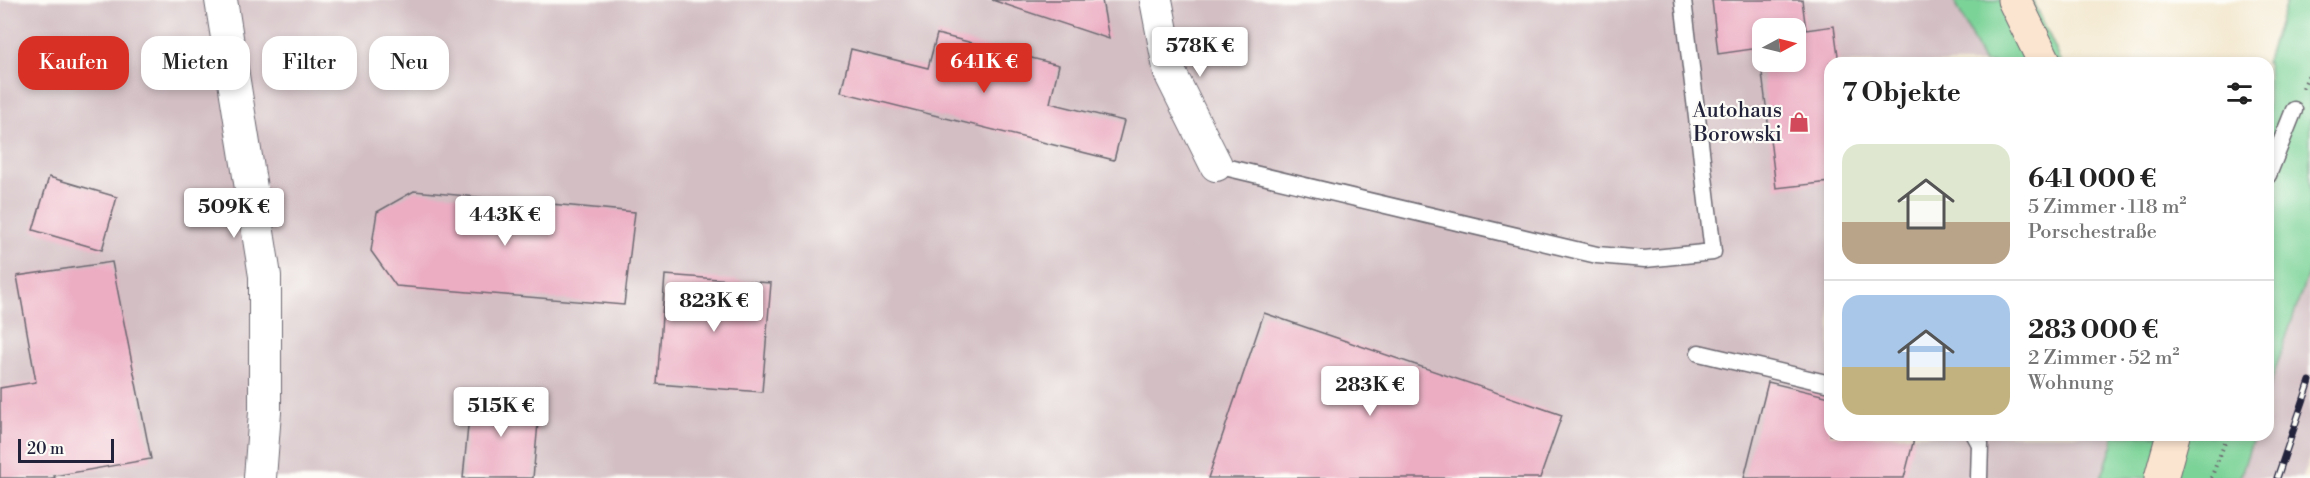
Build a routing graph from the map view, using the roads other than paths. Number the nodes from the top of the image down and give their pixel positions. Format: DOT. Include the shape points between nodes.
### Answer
graph roads {
  1 [pos="221,0"];
  2 [pos="1156,0"];
  3 [pos="1683,0"];
  4 [pos="2014,0"];
  5 [pos="2042,57"];
  6 [pos="2294,110"];
  7 [pos="2274,160"];
  8 [pos="1216,165"];
  9 [pos="1700,353"];
  10 [pos="1824,383"];
  11 [pos="1978,441"];
  12 [pos="2171,441"];
  13 [pos="260,478"];
  14 [pos="1979,478"];
  15 [pos="2161,478"];
  1 -- 13 [label="street" via="265,276 265,412"];
  2 -- 8 [label="street" via="1170,73"];
  3 -- 8 [label="lane" via="1713,252 1645,259 1597,255"];
  4 -- 5 [label="main road"];
  6 -- 7 [label="lane"];
  9 -- 10 [label="lane"];
  11 -- 14 [label="lane"];
  12 -- 15 [label="main road"];
}
